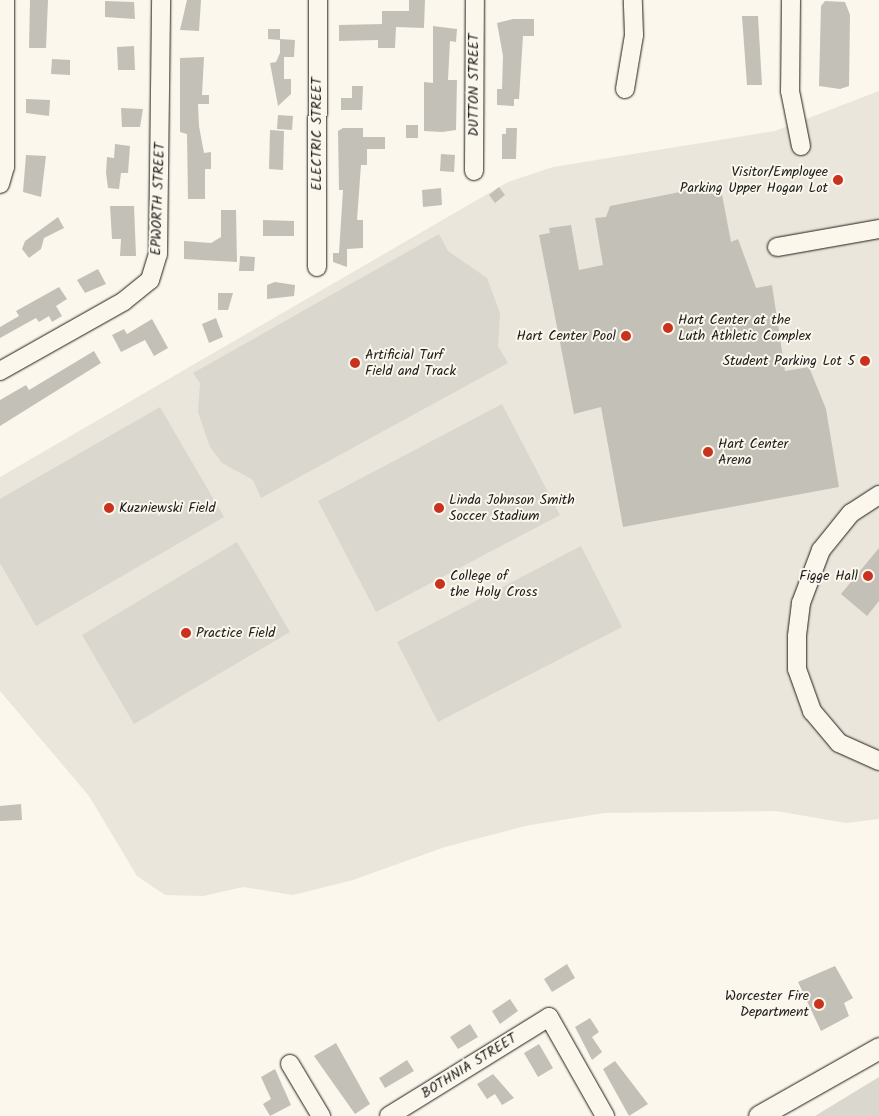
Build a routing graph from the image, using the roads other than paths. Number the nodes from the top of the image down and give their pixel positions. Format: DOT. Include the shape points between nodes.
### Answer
graph roads {
  1 [pos="4,0"];
  2 [pos="161,0"];
  3 [pos="318,0"];
  4 [pos="475,0"];
  5 [pos="633,0"];
  6 [pos="791,0"];
  7 [pos="625,89"];
  8 [pos="801,146"];
  9 [pos="474,171"];
  10 [pos="0,184"];
  11 [pos="879,229"];
  12 [pos="776,247"];
  13 [pos="317,267"];
  14 [pos="0,372"];
  15 [pos="879,495"];
  16 [pos="879,761"];
  17 [pos="879,1048"];
  18 [pos="290,1064"];
  19 [pos="321,1116"];
  20 [pos="389,1116"];
  21 [pos="605,1116"];
  22 [pos="759,1116"];
  1 -- 10 [label="street" via="5,167"];
  2 -- 14 [label="street, EPWORTH STREET" via="158,254 150,280 124,301"];
  3 -- 13 [label="street, ELECTRIC STREET"];
  4 -- 9 [label="street, DUTTON STREET"];
  5 -- 7 [label="street" via="634,35"];
  6 -- 8 [label="street" via="790,92"];
  11 -- 12 [label="street"];
  15 -- 16 [label="street" via="852,513 821,550 801,603 797,653 802,692 824,729 854,752"];
  17 -- 22 [label="main road"];
  18 -- 19 [label="street"];
  20 -- 21 [label="street, BOTHNIA STREET" via="550,1017"];
}
